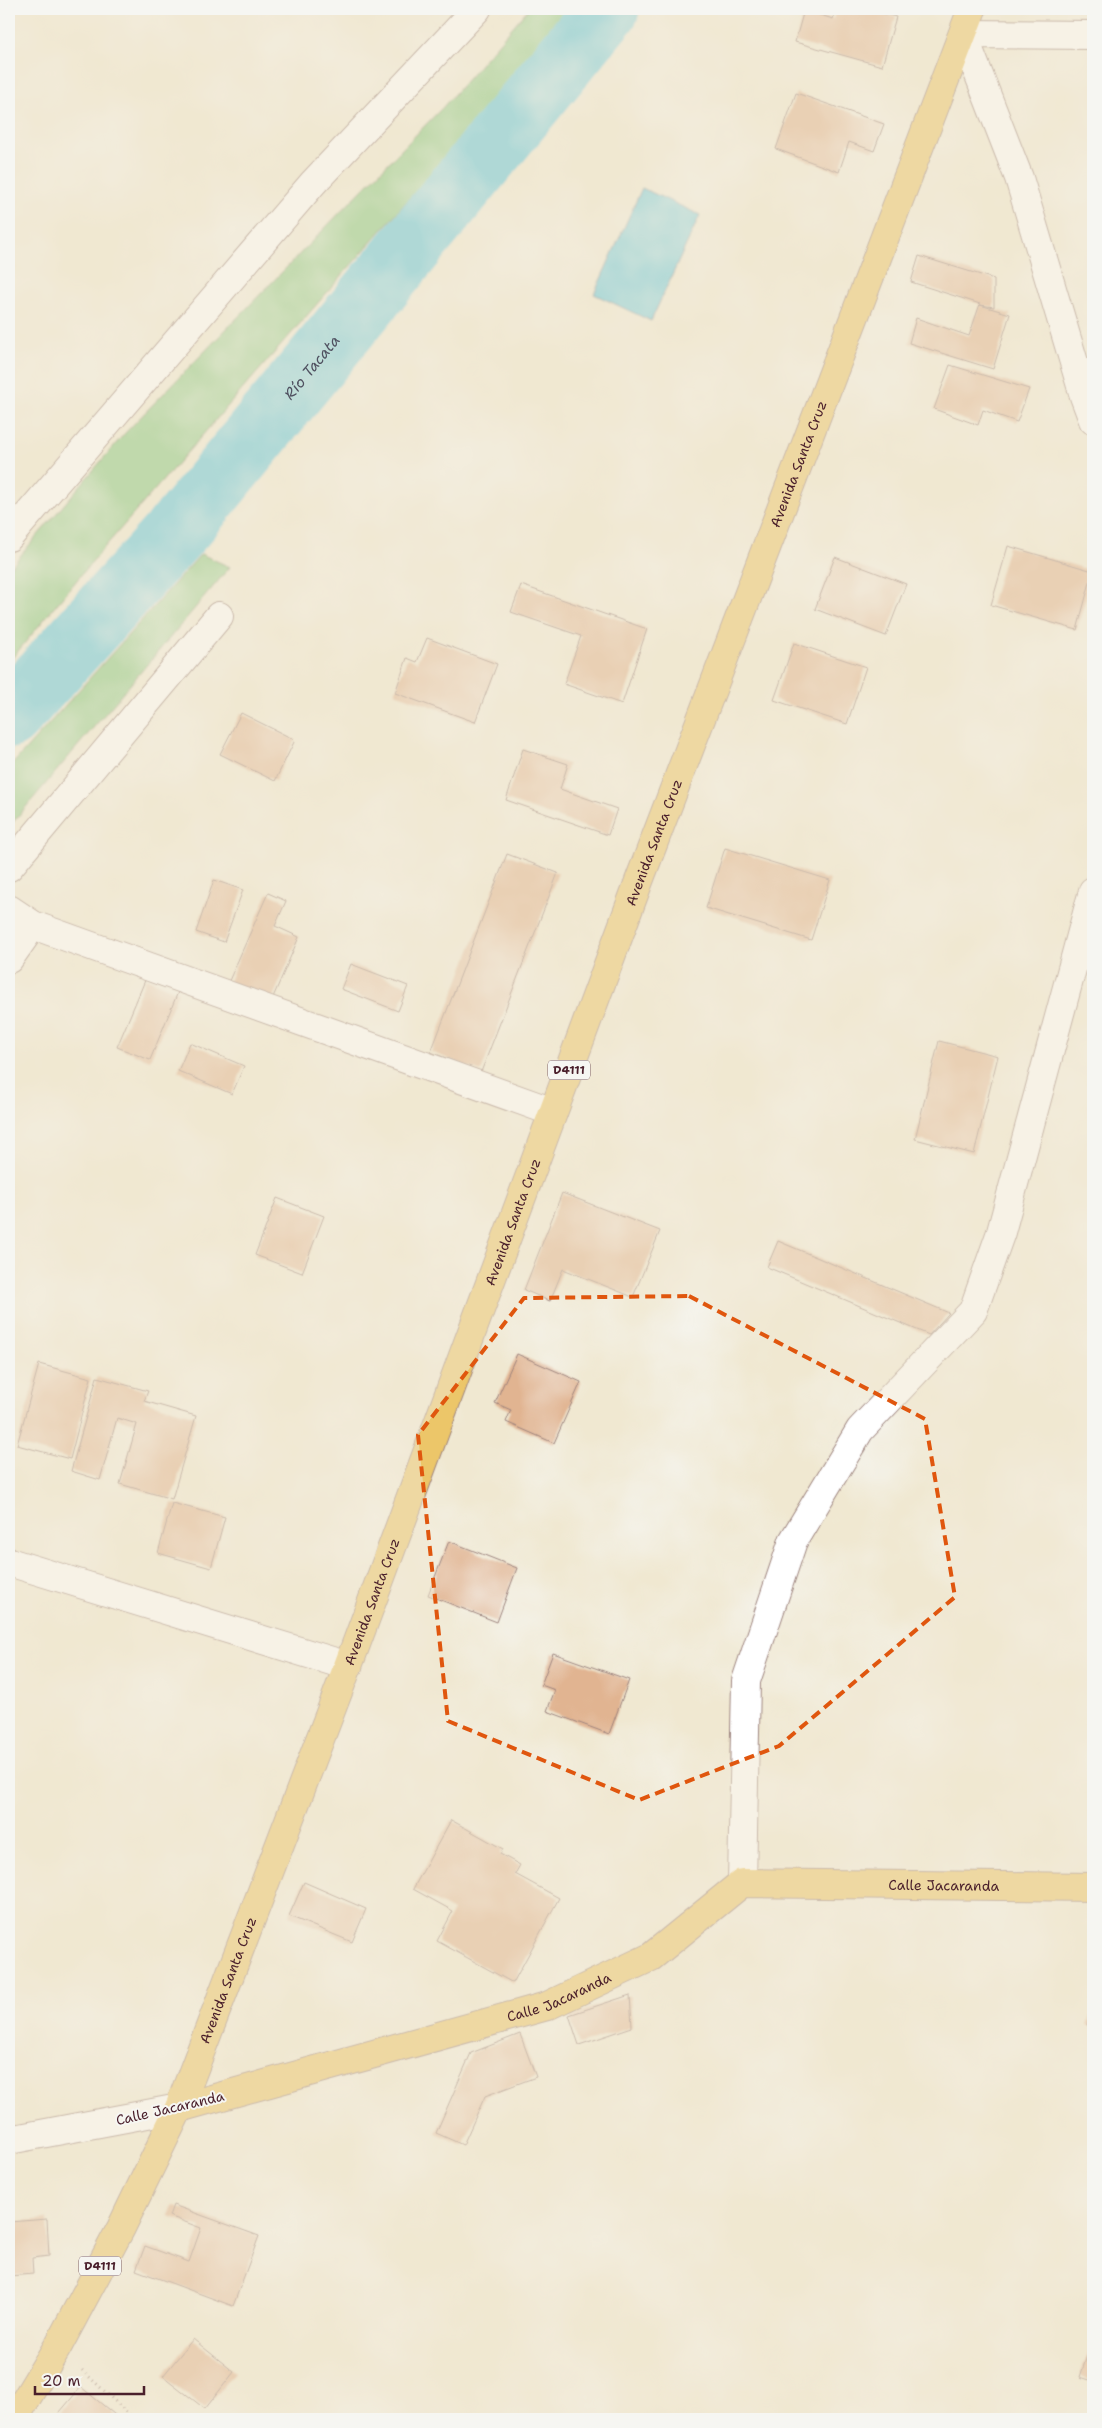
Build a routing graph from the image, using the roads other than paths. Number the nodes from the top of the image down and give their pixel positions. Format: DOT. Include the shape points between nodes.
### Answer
graph roads {
  1 [pos="476,9"];
  2 [pos="972,9"];
  3 [pos="963,34"];
  4 [pos="1093,35"];
  5 [pos="1093,420"];
  6 [pos="9,537"];
  7 [pos="219,616"];
  8 [pos="9,867"];
  9 [pos="1093,891"];
  10 [pos="9,909"];
  11 [pos="33,925"];
  12 [pos="9,959"];
  13 [pos="553,1112"];
  14 [pos="9,1562"];
  15 [pos="348,1666"];
  16 [pos="742,1883"];
  17 [pos="1093,1887"];
  18 [pos="179,2108"];
  19 [pos="9,2140"];
  20 [pos="14,2419"];
  1 -- 6 [label="street" via="312,183"];
  2 -- 3 [label="main road, Avenida Santa Cruz / D4111"];
  3 -- 4 [label="street"];
  3 -- 5 [label="street" via="1019,178"];
  3 -- 13 [label="main road, Avenida Santa Cruz / D4111"];
  7 -- 8 [label="street"];
  9 -- 16 [label="street" via="1001,1232 973,1311 860,1430 793,1541 746,1681"];
  10 -- 11 [label="street"];
  11 -- 12 [label="street"];
  11 -- 13 [label="street"];
  13 -- 15 [label="main road, Avenida Santa Cruz / D4111"];
  14 -- 15 [label="street"];
  15 -- 18 [label="main road, Avenida Santa Cruz / D4111"];
  16 -- 17 [label="main road, Calle Jacaranda"];
  16 -- 18 [label="main road, Calle Jacaranda" via="651,1956 547,2006"];
  18 -- 19 [label="street, Calle Jacaranda"];
  18 -- 20 [label="main road, Avenida Santa Cruz / D4111" via="58,2346"];
}
